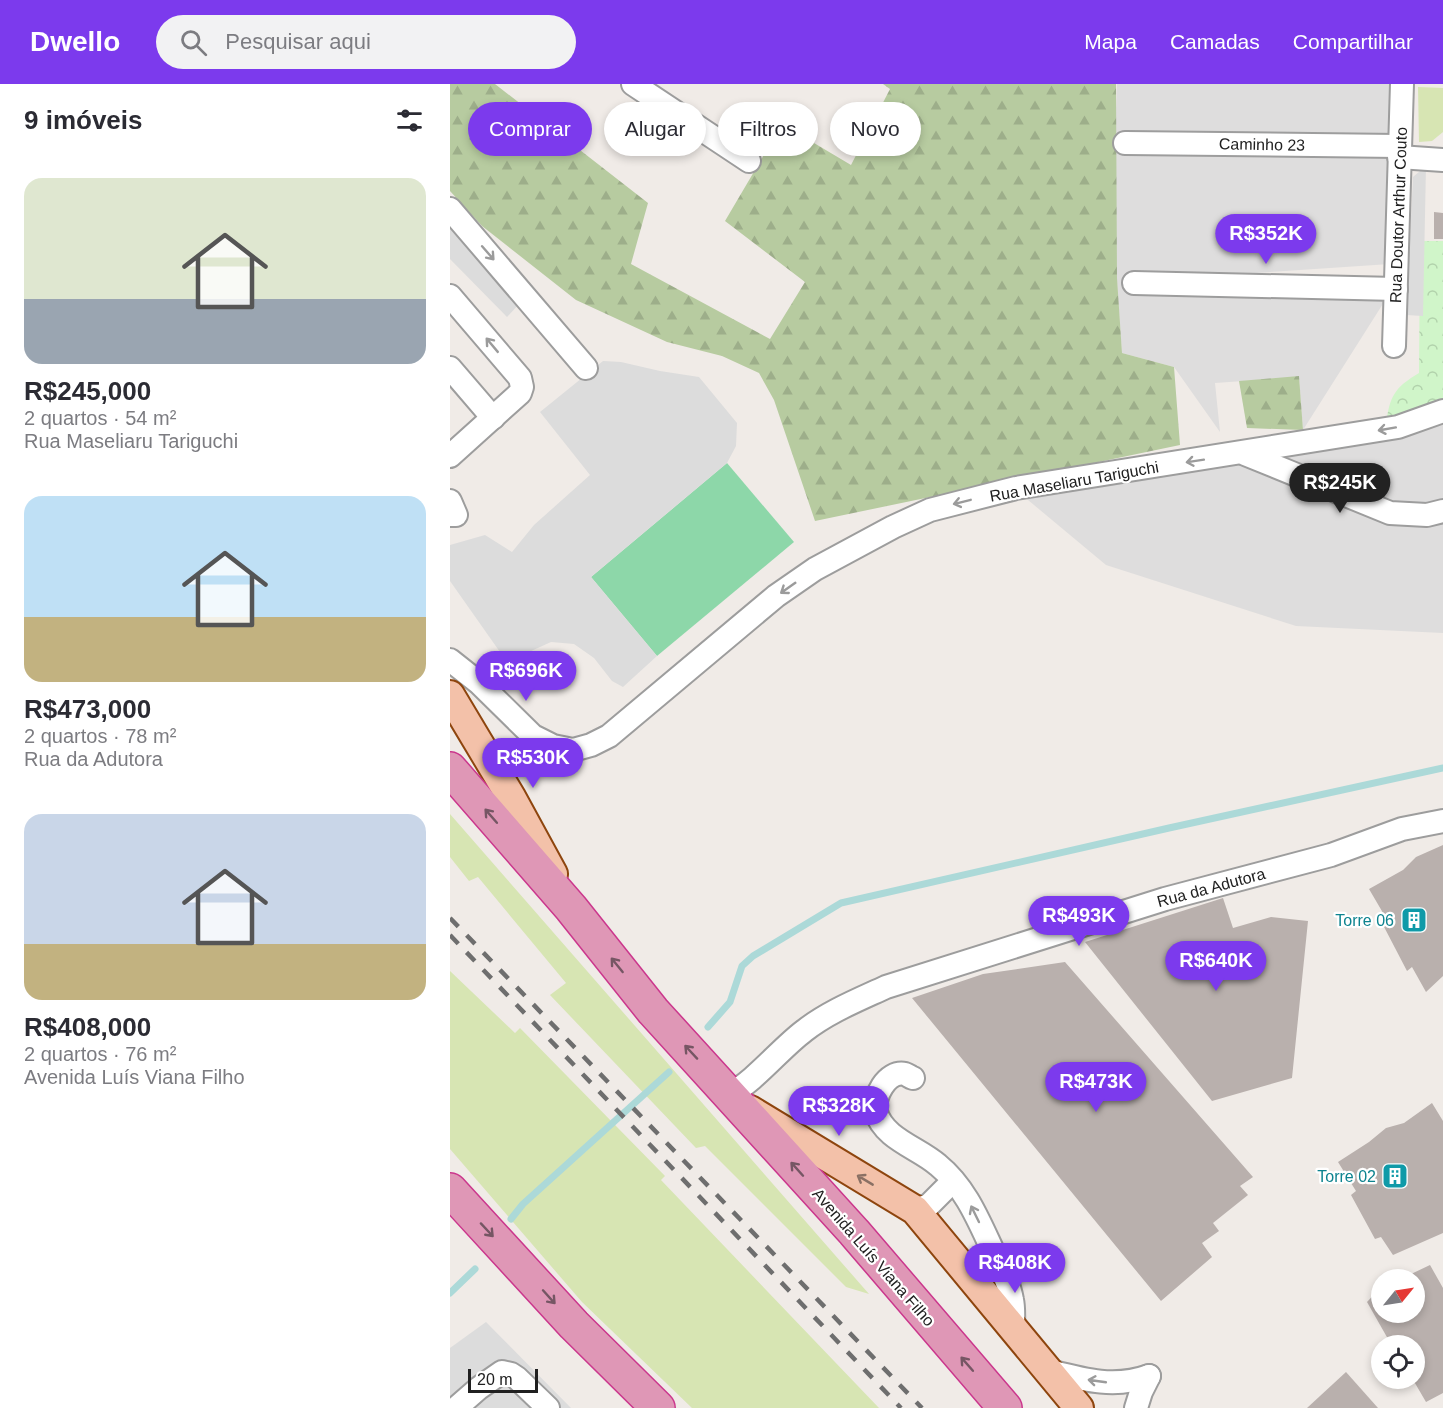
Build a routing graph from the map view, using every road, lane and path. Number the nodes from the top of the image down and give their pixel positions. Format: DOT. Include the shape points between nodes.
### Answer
graph roads {
  1 [pos="633,84"];
  2 [pos="1402,84"];
  3 [pos="1125,142"];
  4 [pos="1399,151"];
  5 [pos="1443,160"];
  6 [pos="749,161"];
  7 [pos="450,209"];
  8 [pos="1134,283"];
  9 [pos="1396,289"];
  10 [pos="450,296"];
  11 [pos="1394,346"];
  12 [pos="450,368"];
  13 [pos="586,368"];
  14 [pos="1443,411"];
  15 [pos="493,418"];
  16 [pos="1243,453"];
  17 [pos="450,456"];
  18 [pos="1443,511"];
  19 [pos="450,660"];
  20 [pos="450,695"];
  21 [pos="450,769"];
  22 [pos="1443,821"];
  23 [pos="571,908"];
  24 [pos="913,1078"];
  25 [pos="736,1100"];
  26 [pos="953,1181"];
  27 [pos="450,1190"];
  28 [pos="915,1210"];
  29 [pos="574,1325"];
  30 [pos="1013,1328"];
  31 [pos="1046,1370"];
  32 [pos="540,1406"];
  33 [pos="456,1408"];
  34 [pos="638,1408"];
  35 [pos="658,1408"];
  36 [pos="1005,1408"];
  37 [pos="1079,1408"];
  38 [pos="1136,1408"];
  1 -- 6 [label="street"];
  2 -- 4 [label="street, Rua Doutor Arthur Couto"];
  3 -- 4 [label="street, Caminho 23"];
  4 -- 5 [label="street, Caminho 23"];
  4 -- 9 [label="street, Rua Doutor Arthur Couto"];
  7 -- 13 [label="street, one-way"];
  8 -- 9 [label="street"];
  9 -- 11 [label="street, Rua Doutor Arthur Couto"];
  15 -- 10 [label="street, one-way" via="520,393 520,378"];
  12 -- 15 [label="street"];
  14 -- 16 [label="street, Rua Maseliaru Tariguchi, one-way" via="1398,427"];
  15 -- 17 [label="street"];
  16 -- 18 [label="street" via="1389,513 1411,516"];
  16 -- 19 [label="street, Rua Maseliaru Tariguchi, one-way" via="1016,488 930,510 815,569 776,596 609,736 573,750 533,736"];
  20 -- 23 [label="main road, Avenida Luís Viana Filho"];
  23 -- 21 [label="highway, Avenida Luís Viana Filho, one-way"];
  22 -- 25 [label="street, Rua da Adutora" via="1402,829 1331,855 1165,899 886,987 805,1029 751,1078"];
  25 -- 23 [label="highway, Avenida Luís Viana Filho, one-way" via="653,1011"];
  24 -- 26 [label="street" via="897,1074 886,1082 877,1095 876,1113 884,1127 936,1163"];
  28 -- 25 [label="main road, Avenida Luís Viana Filho, one-way"];
  36 -- 25 [label="highway, Avenida Luís Viana Filho, one-way"];
  26 -- 28 [label="street" via="929,1205"];
  30 -- 26 [label="street, one-way" via="1006,1280 969,1201"];
  27 -- 29 [label="highway, one-way"];
  28 -- 30 [label="main road, Avenida Luís Viana Filho"];
  29 -- 34 [label="highway"];
  29 -- 35 [label="highway"];
  30 -- 31 [label="main road, Avenida Luís Viana Filho"];
  31 -- 37 [label="main road, Avenida Luís Viana Filho"];
  38 -- 31 [label="street, one-way" via="1149,1376 1132,1382 1104,1383"];
  32 -- 33 [label="street" via="517,1378 502,1372"];
}
